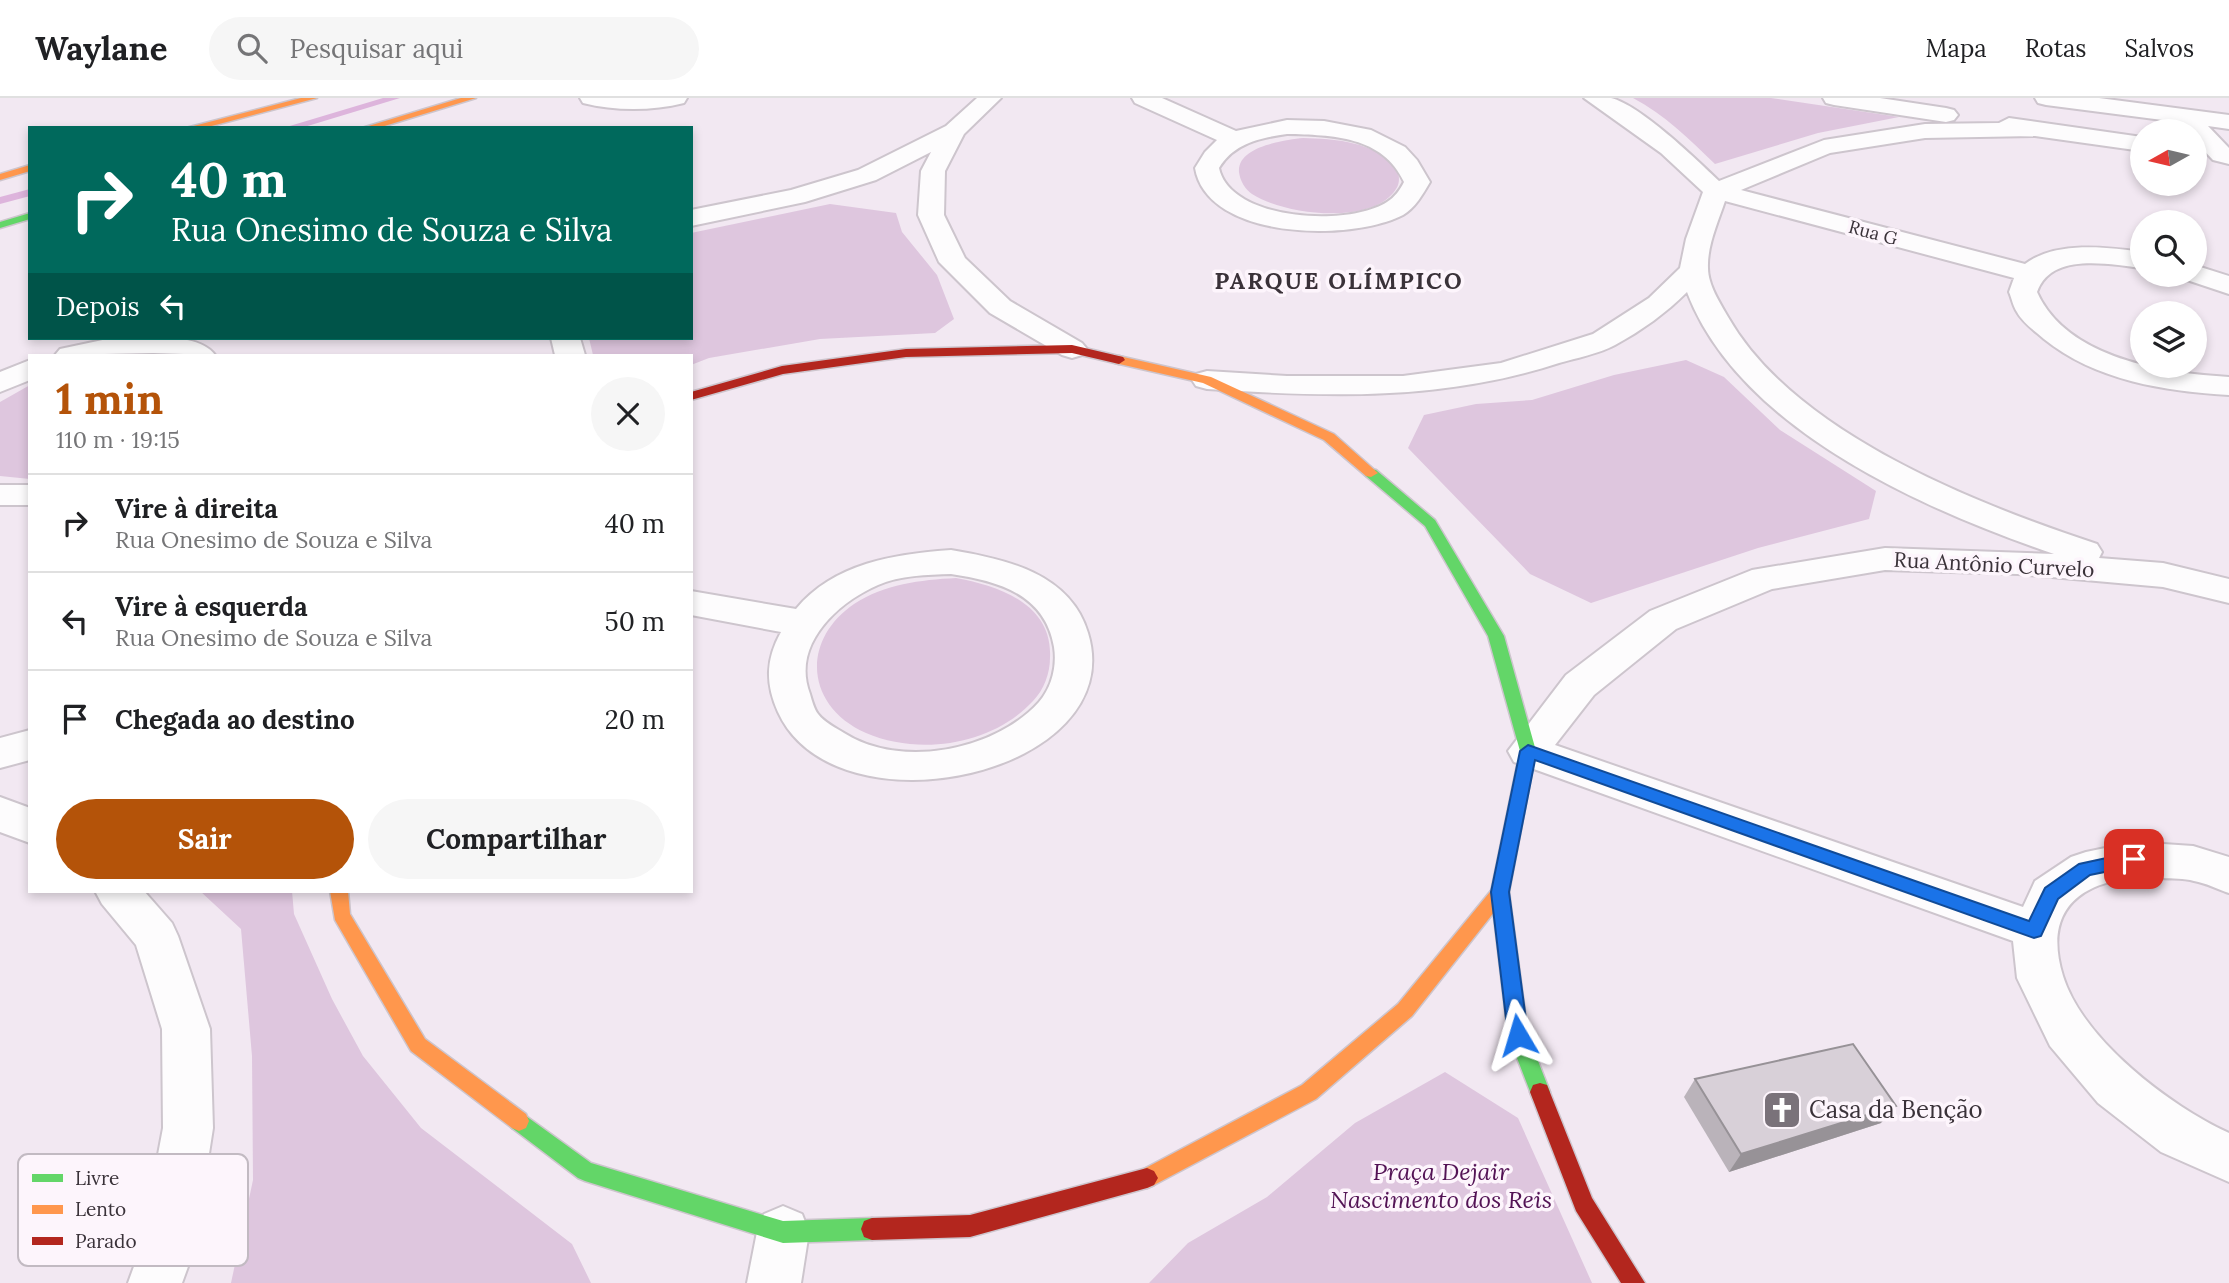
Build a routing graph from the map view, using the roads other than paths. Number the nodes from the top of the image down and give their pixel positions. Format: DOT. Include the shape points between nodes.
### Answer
graph roads {
  1 [pos="312,98"];
  2 [pos="471,98"];
  3 [pos="591,98"];
  4 [pos="676,98"];
  5 [pos="990,98"];
  6 [pos="1143,98"];
  7 [pos="1595,98"];
  8 [pos="1834,98"];
  9 [pos="2050,98"];
  10 [pos="2185,116"];
  11 [pos="2229,122"];
  12 [pos="199,126"];
  13 [pos="374,126"];
  14 [pos="2034,129"];
  15 [pos="954,131"];
  16 [pos="1234,139"];
  17 [pos="2130,142"];
  18 [pos="2207,153"];
  19 [pos="2227,156"];
  20 [pos="28,169"];
  21 [pos="0,177"];
  22 [pos="1716,191"];
  23 [pos="28,217"];
  24 [pos="693,218"];
  25 [pos="0,225"];
  26 [pos="2130,258"];
  27 [pos="1694,270"];
  28 [pos="2030,274"];
  29 [pos="2207,278"];
  30 [pos="2229,286"];
  31 [pos="1072,349"];
  32 [pos="75,354"];
  33 [pos="198,354"];
  34 [pos="28,370"];
  35 [pos="1207,380"];
  36 [pos="0,383"];
  37 [pos="2229,386"];
  38 [pos="693,395"];
  39 [pos="0,495"];
  40 [pos="28,495"];
  41 [pos="2164,575"];
  42 [pos="2229,591"];
  43 [pos="693,603"];
  44 [pos="803,623"];
  45 [pos="28,746"];
  46 [pos="1528,751"];
  47 [pos="0,753"];
  48 [pos="0,813"];
  49 [pos="28,826"];
  50 [pos="2229,875"];
  51 [pos="1500,892"];
  52 [pos="119,893"];
  53 [pos="339,893"];
  54 [pos="2034,930"];
  55 [pos="184,1154"];
  56 [pos="2229,1158"];
  57 [pos="783,1232"];
  58 [pos="161,1266"];
  59 [pos="155,1283"];
  60 [pos="774,1283"];
  61 [pos="1634,1283"];
  1 -- 12 [label="street"];
  2 -- 13 [label="street"];
  3 -- 4 [label="street" via="631,102"];
  5 -- 15 [label="street"];
  6 -- 16 [label="street"];
  7 -- 22 [label="street" via="1670,148"];
  8 -- 14 [label="street"];
  9 -- 10 [label="street"];
  10 -- 11 [label="street"];
  10 -- 19 [label="street"];
  14 -- 17 [label="street"];
  14 -- 22 [label="street" via="1925,131 1824,147"];
  15 -- 24 [label="street" via="867,175 796,197"];
  15 -- 31 [label="street" via="933,171 931,215 953,262 1000,307"];
  16 -- 16 [label="street" via="1215,152 1207,168 1211,185 1228,201 1256,214 1330,224 1366,219 1394,209 1410,196 1417,181 1412,166 1398,152 1349,132 1287,127"];
  18 -- 19 [label="street"];
  20 -- 21 [label="street"];
  22 -- 27 [label="street"];
  22 -- 28 [label="street, Rua G"];
  23 -- 25 [label="street"];
  26 -- 28 [label="street" via="2077,257 2048,263"];
  27 -- 35 [label="street" via="1659,304 1603,340 1505,371 1403,385"];
  27 -- 41 [label="street" via="1712,320 1754,374 1823,431 1917,486 2033,536"];
  28 -- 37 [label="street" via="2023,292 2032,313 2056,336 2140,374"];
  29 -- 30 [label="street"];
  31 -- 35 [label="street"];
  31 -- 38 [label="street" via="906,353 782,370"];
  32 -- 33 [label="street" via="156,345"];
  34 -- 36 [label="street"];
  35 -- 46 [label="street" via="1329,438 1430,523 1496,636"];
  39 -- 40 [label="street"];
  41 -- 42 [label="street, Rua Antônio Curvelo"];
  41 -- 46 [label="street, Rua Antônio Curvelo" via="2018,562 1885,559 1765,578 1663,620 1580,685"];
  43 -- 44 [label="street"];
  44 -- 44 [label="street" via="787,656 786,691 804,724 839,750 885,765 938,766 990,754 1033,730 1062,698 1074,666 1071,634 1056,606 1027,583 992,569 951,562 908,565 866,577 831,596"];
  45 -- 47 [label="street"];
  46 -- 51 [label="street"];
  46 -- 54 [label="street"];
  48 -- 49 [label="street"];
  50 -- 54 [label="street" via="2193,863 2134,859 2086,869 2051,894"];
  51 -- 57 [label="street" via="1405,1010 1309,1091 1145,1179 970,1226"];
  51 -- 61 [label="street" via="1518,1035 1584,1204"];
  52 -- 55 [label="street" via="156,936 186,1029 188,1128"];
  53 -- 57 [label="street" via="341,915 418,1045 585,1171"];
  54 -- 56 [label="street" via="2040,978 2067,1031 2115,1087 2179,1135"];
  57 -- 60 [label="street"];
  58 -- 59 [label="street"];
}
